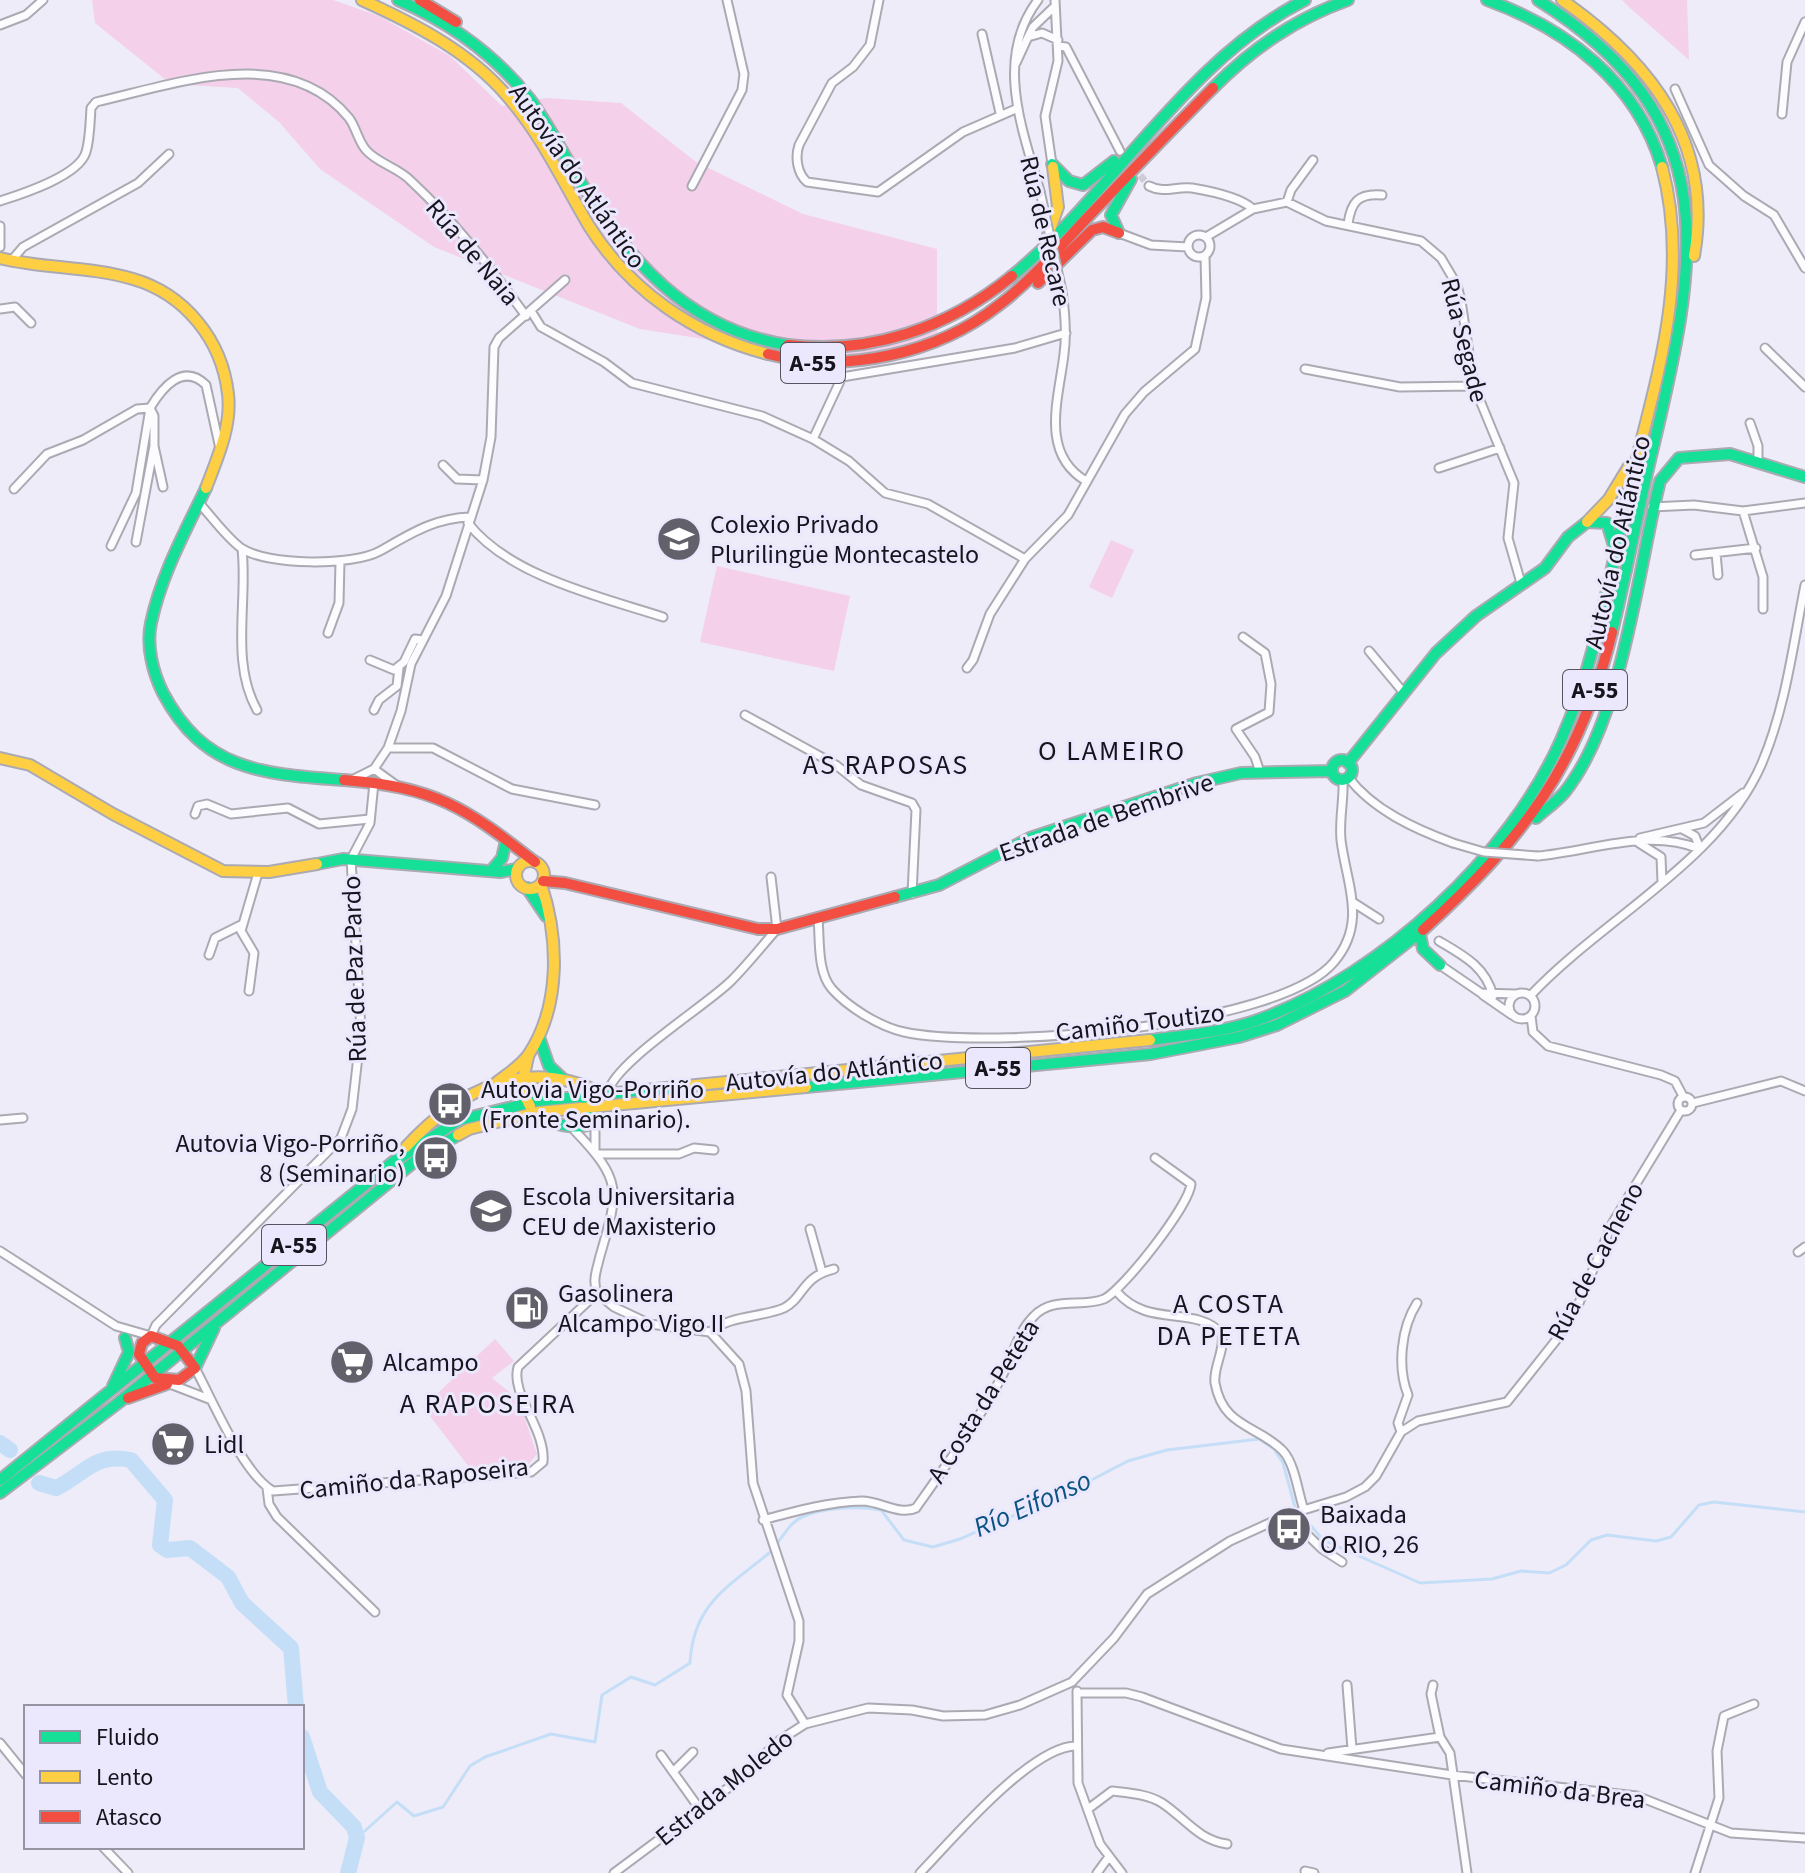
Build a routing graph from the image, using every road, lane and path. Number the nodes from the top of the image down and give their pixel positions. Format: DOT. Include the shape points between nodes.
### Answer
graph roads {
  1 [pos="43,0"];
  2 [pos="362,0"];
  3 [pos="398,0"];
  4 [pos="420,0"];
  5 [pos="727,0"];
  6 [pos="879,0"];
  7 [pos="1305,0"];
  8 [pos="1348,0"];
  9 [pos="1487,0"];
  10 [pos="1538,0"];
  11 [pos="1562,0"];
  12 [pos="1035,3"];
  13 [pos="1055,3"];
  14 [pos="1805,22"];
  15 [pos="0,25"];
  16 [pos="982,34"];
  17 [pos="1028,37"];
  18 [pos="1059,43"];
  19 [pos="497,64"];
  20 [pos="1014,67"];
  21 [pos="1675,89"];
  22 [pos="1190,90"];
  23 [pos="1018,108"];
  24 [pos="1000,113"];
  25 [pos="1782,114"];
  26 [pos="1120,151"];
  27 [pos="169,154"];
  28 [pos="1313,160"];
  29 [pos="1052,164"];
  30 [pos="1139,164"];
  31 [pos="692,186"];
  32 [pos="1149,186"];
  33 [pos="1382,195"];
  34 [pos="0,201"];
  35 [pos="1287,202"];
  36 [pos="1253,209"];
  37 [pos="1348,224"];
  38 [pos="0,226"];
  39 [pos="1119,233"];
  40 [pos="1206,237"];
  41 [pos="0,247"];
  42 [pos="1188,247"];
  43 [pos="1041,249"];
  44 [pos="1205,256"];
  45 [pos="5,259"];
  46 [pos="1805,268"];
  47 [pos="1688,273"];
  48 [pos="565,280"];
  49 [pos="0,309"];
  50 [pos="995,310"];
  51 [pos="528,314"];
  52 [pos="31,323"];
  53 [pos="1066,333"];
  54 [pos="1765,348"];
  55 [pos="1305,369"];
  56 [pos="1474,386"];
  57 [pos="1805,387"];
  58 [pos="150,408"];
  59 [pos="1750,423"];
  60 [pos="813,439"];
  61 [pos="154,446"];
  62 [pos="1500,448"];
  63 [pos="1638,449"];
  64 [pos="221,456"];
  65 [pos="1758,459"];
  66 [pos="443,465"];
  67 [pos="1439,468"];
  68 [pos="1805,477"];
  69 [pos="483,480"];
  70 [pos="1086,481"];
  71 [pos="163,487"];
  72 [pos="14,489"];
  73 [pos="199,503"];
  74 [pos="1805,503"];
  75 [pos="1652,507"];
  76 [pos="1743,511"];
  77 [pos="469,520"];
  78 [pos="1587,522"];
  79 [pos="136,542"];
  80 [pos="111,546"];
  81 [pos="1756,548"];
  82 [pos="242,549"];
  83 [pos="1615,553"];
  84 [pos="1716,553"];
  85 [pos="1695,555"];
  86 [pos="1025,559"];
  87 [pos="340,562"];
  88 [pos="1718,575"];
  89 [pos="1521,583"];
  90 [pos="1805,585"];
  91 [pos="1763,609"];
  92 [pos="663,617"];
  93 [pos="328,633"];
  94 [pos="1243,637"];
  95 [pos="423,640"];
  96 [pos="1369,651"];
  97 [pos="370,660"];
  98 [pos="399,668"];
  99 [pos="967,668"];
  100 [pos="1404,693"];
  101 [pos="257,710"];
  102 [pos="374,710"];
  103 [pos="745,715"];
  104 [pos="388,748"];
  105 [pos="0,758"];
  106 [pos="1348,763"];
  107 [pos="374,769"];
  108 [pos="1332,771"];
  109 [pos="1260,772"];
  110 [pos="1346,778"];
  111 [pos="350,781"];
  112 [pos="374,783"];
  113 [pos="398,786"];
  114 [pos="1748,790"];
  115 [pos="595,805"];
  116 [pos="195,814"];
  117 [pos="370,819"];
  118 [pos="1527,824"];
  119 [pos="1680,829"];
  120 [pos="1633,840"];
  121 [pos="503,841"];
  122 [pos="1700,849"];
  123 [pos="351,859"];
  124 [pos="538,865"];
  125 [pos="496,872"];
  126 [pos="518,872"];
  127 [pos="258,873"];
  128 [pos="771,877"];
  129 [pos="542,882"];
  130 [pos="559,882"];
  131 [pos="1662,882"];
  132 [pos="527,888"];
  133 [pos="912,894"];
  134 [pos="545,896"];
  135 [pos="1354,903"];
  136 [pos="818,918"];
  137 [pos="1379,919"];
  138 [pos="548,920"];
  139 [pos="241,925"];
  140 [pos="777,929"];
  141 [pos="1420,934"];
  142 [pos="1439,941"];
  143 [pos="209,955"];
  144 [pos="1440,965"];
  145 [pos="249,991"];
  146 [pos="1481,993"];
  147 [pos="1516,994"];
  148 [pos="1493,996"];
  149 [pos="1530,996"];
  150 [pos="1512,1015"];
  151 [pos="1531,1016"];
  152 [pos="539,1037"];
  153 [pos="528,1057"];
  154 [pos="521,1077"];
  155 [pos="565,1080"];
  156 [pos="496,1083"];
  157 [pos="1805,1091"];
  158 [pos="605,1094"];
  159 [pos="583,1096"];
  160 [pos="1683,1096"];
  161 [pos="526,1102"];
  162 [pos="1693,1103"];
  163 [pos="590,1107"];
  164 [pos="1681,1110"];
  165 [pos="538,1112"];
  166 [pos="511,1116"];
  167 [pos="23,1118"];
  168 [pos="0,1120"];
  169 [pos="557,1122"];
  170 [pos="595,1122"];
  171 [pos="575,1131"];
  172 [pos="714,1150"];
  173 [pos="596,1153"];
  174 [pos="1155,1158"];
  175 [pos="393,1162"];
  176 [pos="810,1229"];
  177 [pos="0,1251"];
  178 [pos="834,1269"];
  179 [pos="822,1272"];
  180 [pos="1117,1292"];
  181 [pos="597,1293"];
  182 [pos="1417,1303"];
  183 [pos="218,1321"];
  184 [pos="116,1326"];
  185 [pos="192,1326"];
  186 [pos="710,1332"];
  187 [pos="155,1336"];
  188 [pos="125,1338"];
  189 [pos="172,1342"];
  190 [pos="139,1349"];
  191 [pos="183,1349"];
  192 [pos="126,1364"];
  193 [pos="195,1368"];
  194 [pos="146,1370"];
  195 [pos="169,1383"];
  196 [pos="110,1392"];
  197 [pos="209,1399"];
  198 [pos="118,1403"];
  199 [pos="1401,1432"];
  200 [pos="5,1470"];
  201 [pos="0,1480"];
  202 [pos="267,1488"];
  203 [pos="0,1493"];
  204 [pos="1302,1510"];
  205 [pos="1287,1515"];
  206 [pos="763,1520"];
  207 [pos="1342,1562"];
  208 [pos="375,1612"];
  209 [pos="1072,1682"];
  210 [pos="1347,1685"];
  211 [pos="1433,1685"];
  212 [pos="1079,1693"];
  213 [pos="1754,1704"];
  214 [pos="805,1724"];
  215 [pos="1440,1737"];
  216 [pos="0,1743"];
  217 [pos="1076,1746"];
  218 [pos="1352,1749"];
  219 [pos="693,1752"];
  220 [pos="661,1755"];
  221 [pos="1322,1755"];
  222 [pos="673,1772"];
  223 [pos="24,1773"];
  224 [pos="1452,1775"];
  225 [pos="699,1808"];
  226 [pos="1088,1809"];
  227 [pos="1709,1827"];
  228 [pos="1805,1838"];
  229 [pos="1227,1844"];
  230 [pos="105,1849"];
  231 [pos="1108,1858"];
  232 [pos="128,1873"];
  233 [pos="614,1873"];
  234 [pos="920,1873"];
  235 [pos="1097,1873"];
  236 [pos="1122,1873"];
  237 [pos="1467,1873"];
  238 [pos="1695,1873"];
  1 -- 15 [label="street" via="26,15"];
  2 -- 50 [label="main road, Autovía do Atlántico / A-55" via="413,21 471,60 522,113 616,262 657,302 718,340 786,361 876,360 948,338"];
  3 -- 19 [label="main road, Autovía do Atlántico / A-55" via="448,26"];
  4 -- 19 [label="main road, A-55" via="459,24"];
  5 -- 31 [label="street" via="744,74 742,90"];
  6 -- 24 [label="street" via="870,45 832,83 799,145 796,154 807,182 878,192 963,132"];
  7 -- 22 [label="main road, Autovía do Atlántico / A-55" via="1252,31"];
  8 -- 30 [label="main road, Autovía do Atlántico / A-55" via="1321,8 1259,45"];
  9 -- 63 [label="main road, Autovía do Atlántico / A-55" via="1552,26 1600,63 1638,111 1664,170 1674,217 1674,271"];
  10 -- 47 [label="main road, Autovía do Atlántico / A-55" via="1588,33 1650,102 1683,188"];
  11 -- 47 [label="main road" via="1610,35 1645,71 1683,138 1702,220"];
  12 -- 13 [label="street, Rúa de Recare"];
  12 -- 20 [label="street, Rúa de Recare" via="1017,37"];
  13 -- 17 [label="street"];
  13 -- 18 [label="street"];
  14 -- 25 [label="street" via="1787,62"];
  16 -- 24 [label="street"];
  17 -- 18 [label="street" via="1042,33"];
  17 -- 20 [label="street"];
  18 -- 26 [label="street" via="1066,47"];
  18 -- 29 [label="street" via="1045,116"];
  19 -- 43 [label="main road, Autovía do Atlántico / A-55" via="528,97 606,224 644,273 688,309 761,341 822,348 909,337 997,291"];
  20 -- 23 [label="street, Rúa de Recare"];
  21 -- 46 [label="street" via="1709,165 1774,215"];
  22 -- 29 [label="main road" via="1092,183 1072,184"];
  22 -- 43 [label="main road, Autovía do Atlántico / A-55"];
  23 -- 24 [label="street"];
  23 -- 53 [label="street, Rúa de Recare, bridge" via="1062,291"];
  27 -- 45 [label="street" via="150,175"];
  28 -- 35 [label="street"];
  29 -- 43 [label="main road" via="1058,207"];
  30 -- 39 [label="main road" via="1111,215"];
  30 -- 50 [label="main road, Autovía do Atlántico / A-55" via="1037,274"];
  32 -- 36 [label="street" via="1160,191 1192,188"];
  33 -- 37 [label="street" via="1356,199"];
  34 -- 51 [label="street, Rúa de Naia" via="37,188 83,159 96,102 221,73 281,77 308,83 350,119 367,152 399,169 472,242"];
  35 -- 36 [label="street"];
  35 -- 37 [label="street, Rúa Segade" via="1326,221"];
  36 -- 40 [label="street"];
  37 -- 56 [label="street, Rúa Segade" via="1421,241 1441,258 1457,285"];
  38 -- 41 [label="street"];
  39 -- 42 [label="street" via="1151,245"];
  39 -- 50 [label="main road" via="1103,227 1092,230 1034,288"];
  40 -- 42 [label="street" via="1194,236"];
  40 -- 44 [label="street" via="1211,245"];
  42 -- 44 [label="street" via="1196,257"];
  44 -- 70 [label="street" via="1206,298 1195,349 1125,414"];
  45 -- 64 [label="main road" via="137,280 188,311 210,336 225,370 230,406"];
  47 -- 118 [label="main road, Autovía do Atlántico / A-55" via="1602,669 1569,756"];
  48 -- 51 [label="street"];
  49 -- 52 [label="street" via="15,307"];
  51 -- 60 [label="street" via="632,383 762,416"];
  51 -- 69 [label="street" via="494,347 491,437"];
  53 -- 60 [label="street" via="1015,348 842,377"];
  53 -- 70 [label="street, Rúa de Recare" via="1054,429 1067,464"];
  54 -- 57 [label="street"];
  55 -- 56 [label="street" via="1400,387"];
  56 -- 62 [label="street, Rúa Segade"];
  58 -- 61 [label="street"];
  58 -- 64 [label="street" via="172,380 199,378 206,385"];
  58 -- 72 [label="street" via="137,409 47,454"];
  58 -- 80 [label="street" via="136,493"];
  59 -- 65 [label="street"];
  60 -- 86 [label="street" via="885,493 928,504"];
  61 -- 71 [label="street"];
  61 -- 79 [label="street"];
  62 -- 67 [label="street"];
  62 -- 89 [label="street, Rúa Segade" via="1514,483 1508,538"];
  63 -- 78 [label="main road" via="1619,487"];
  63 -- 83 [label="main road, Autovía do Atlántico / A-55"];
  64 -- 73 [label="main road"];
  65 -- 68 [label="main road"];
  65 -- 75 [label="main road" via="1720,451 1679,458 1660,481"];
  66 -- 69 [label="street" via="457,479"];
  69 -- 77 [label="street"];
  70 -- 86 [label="street" via="1068,515"];
  73 -- 82 [label="street"];
  73 -- 111 [label="main road" via="151,608 148,648 162,696 188,733 228,760 258,770"];
  74 -- 76 [label="street"];
  75 -- 76 [label="street"];
  75 -- 118 [label="main road" via="1606,711 1566,787"];
  76 -- 81 [label="street"];
  77 -- 87 [label="street" via="423,525 378,553"];
  77 -- 92 [label="street" via="503,556"];
  77 -- 95 [label="street" via="446,596"];
  78 -- 83 [label="main road" via="1607,523"];
  78 -- 89 [label="main road" via="1545,568"];
  81 -- 84 [label="street"];
  81 -- 91 [label="street"];
  82 -- 87 [label="street"];
  82 -- 101 [label="street" via="243,672"];
  83 -- 158 [label="main road, Autovía do Atlántico / A-55" via="1572,715 1516,816 1463,877 1400,934 1342,980 1304,1001 1237,1026 1148,1040"];
  84 -- 85 [label="street"];
  84 -- 88 [label="street"];
  86 -- 99 [label="street" via="990,614"];
  87 -- 93 [label="street" via="339,603"];
  89 -- 100 [label="main road" via="1456,634"];
  90 -- 114 [label="street" via="1782,709"];
  94 -- 109 [label="street" via="1265,653 1271,684 1269,712 1236,729"];
  95 -- 98 [label="street" via="415,639"];
  95 -- 104 [label="street" via="406,678"];
  96 -- 100 [label="street"];
  97 -- 98 [label="street"];
  98 -- 102 [label="street" via="397,686"];
  100 -- 106 [label="main road"];
  103 -- 133 [label="street" via="836,765 861,785 912,803"];
  104 -- 107 [label="street"];
  104 -- 115 [label="street" via="433,748 512,789"];
  105 -- 127 [label="main road" via="30,765 209,866"];
  106 -- 108 [label="main road" via="1338,761"];
  106 -- 110 [label="main road"];
  107 -- 111 [label="street"];
  107 -- 113 [label="street"];
  108 -- 109 [label="main road, Estrada de Bembrive"];
  108 -- 110 [label="main road" via="1335,777"];
  109 -- 133 [label="main road, Estrada de Bembrive" via="1197,783 1030,838"];
  110 -- 120 [label="street, bridge" via="1384,809 1484,852 1538,856"];
  110 -- 135 [label="street, Camiño Toutizo" via="1341,840"];
  111 -- 112 [label="main road"];
  112 -- 113 [label="main road"];
  112 -- 117 [label="street"];
  113 -- 121 [label="main road" via="461,806"];
  114 -- 119 [label="street" via="1704,823"];
  114 -- 122 [label="street"];
  116 -- 117 [label="street" via="198,806 207,804 231,814 288,808 319,824"];
  117 -- 123 [label="street"];
  118 -- 141 [label="main road, Autovía do Atlántico / A-55" via="1497,861"];
  119 -- 120 [label="street"];
  119 -- 122 [label="street" via="1695,836"];
  120 -- 122 [label="street"];
  120 -- 131 [label="street" via="1661,857"];
  121 -- 124 [label="main road"];
  121 -- 125 [label="main road"];
  121 -- 126 [label="main road"];
  122 -- 131 [label="street"];
  123 -- 125 [label="main road"];
  123 -- 127 [label="main road"];
  123 -- 187 [label="street, Rúa de Paz Pardo" via="361,1030 352,1109 341,1138 156,1325"];
  124 -- 126 [label="main road"];
  124 -- 129 [label="main road"];
  124 -- 130 [label="main road"];
  125 -- 126 [label="main road"];
  126 -- 132 [label="main road"];
  127 -- 139 [label="street"];
  128 -- 140 [label="street"];
  129 -- 130 [label="main road"];
  129 -- 132 [label="main road"];
  129 -- 134 [label="main road"];
  130 -- 134 [label="main road"];
  130 -- 140 [label="main road, Estrada de Bembrive" via="758,929"];
  131 -- 149 [label="street" via="1589,939"];
  132 -- 138 [label="main road"];
  133 -- 136 [label="main road, Estrada de Bembrive"];
  134 -- 138 [label="main road"];
  135 -- 136 [label="street, Camiño Toutizo" via="1348,934 1334,962 1263,1001 1205,1017 1028,1036 914,1034 884,1026 826,980"];
  135 -- 137 [label="street"];
  136 -- 140 [label="main road, Estrada de Bembrive"];
  138 -- 152 [label="main road" via="554,966"];
  139 -- 143 [label="street" via="215,938"];
  139 -- 145 [label="street" via="254,953"];
  140 -- 158 [label="street" via="730,982 638,1056"];
  141 -- 144 [label="main road" via="1423,949"];
  141 -- 163 [label="main road, Autovía do Atlántico / A-55" via="1350,990 1311,1012 1239,1039 1196,1048"];
  142 -- 148 [label="street" via="1480,969"];
  144 -- 146 [label="street"];
  146 -- 148 [label="street"];
  146 -- 150 [label="street"];
  147 -- 148 [label="street"];
  147 -- 149 [label="street"];
  147 -- 150 [label="street" via="1509,1003"];
  149 -- 151 [label="street" via="1535,1006"];
  150 -- 151 [label="street"];
  151 -- 160 [label="street" via="1533,1032 1548,1046 1661,1075 1675,1081"];
  152 -- 153 [label="main road"];
  152 -- 155 [label="main road" via="549,1066"];
  153 -- 154 [label="main road"];
  153 -- 156 [label="main road"];
  154 -- 155 [label="main road"];
  154 -- 156 [label="main road"];
  154 -- 161 [label="main road"];
  155 -- 158 [label="main road"];
  155 -- 159 [label="main road"];
  156 -- 175 [label="main road" via="421,1127"];
  157 -- 162 [label="street" via="1781,1081"];
  158 -- 159 [label="main road, Autovía do Atlántico / A-55"];
  159 -- 161 [label="main road, A-55"];
  159 -- 163 [label="main road"];
  160 -- 162 [label="street"];
  160 -- 164 [label="street" via="1677,1102"];
  161 -- 165 [label="main road"];
  161 -- 175 [label="main road, A-55" via="459,1120"];
  162 -- 164 [label="street" via="1689,1110"];
  163 -- 165 [label="main road, A-55"];
  163 -- 170 [label="main road"];
  164 -- 199 [label="street, Rúa de Cacheno" via="1613,1222 1579,1303 1514,1397 1499,1405 1418,1421"];
  165 -- 166 [label="main road, A-55"];
  165 -- 169 [label="main road"];
  166 -- 169 [label="main road"];
  166 -- 183 [label="main road, A-55" via="463,1132 420,1157"];
  167 -- 168 [label="street"];
  169 -- 171 [label="main road"];
  170 -- 171 [label="main road"];
  170 -- 173 [label="street"];
  171 -- 173 [label="street"];
  172 -- 173 [label="street"];
  173 -- 181 [label="street" via="615,1190 594,1278"];
  174 -- 180 [label="street" via="1189,1180 1191,1189"];
  175 -- 185 [label="main road, A-55"];
  176 -- 179 [label="street"];
  177 -- 184 [label="street"];
  178 -- 179 [label="street"];
  179 -- 186 [label="street" via="785,1307"];
  180 -- 204 [label="street" via="1142,1312 1182,1316 1222,1334 1215,1375 1221,1399 1235,1422 1282,1450"];
  180 -- 206 [label="street, A Costa da Peteta" via="1092,1303 1052,1305 1034,1315 992,1394 912,1511 863,1501"];
  181 -- 186 [label="street" via="650,1324"];
  181 -- 202 [label="street, Camiño da Raposeira" via="518,1367 517,1382 544,1449 543,1462 535,1470 280,1492"];
  182 -- 199 [label="street" via="1406,1320 1404,1336 1403,1383 1408,1395 1398,1423"];
  183 -- 191 [label="main road, A-55"];
  183 -- 193 [label="main road"];
  184 -- 187 [label="street"];
  184 -- 188 [label="street"];
  185 -- 187 [label="main road"];
  185 -- 189 [label="main road, A-55"];
  186 -- 206 [label="street" via="731,1352 743,1377 753,1483"];
  187 -- 189 [label="main road"];
  187 -- 190 [label="main road"];
  188 -- 190 [label="street"];
  188 -- 192 [label="main road"];
  189 -- 191 [label="main road"];
  189 -- 194 [label="main road, A-55"];
  190 -- 192 [label="main road"];
  190 -- 194 [label="main road"];
  191 -- 193 [label="main road"];
  191 -- 194 [label="main road, A-55"];
  192 -- 196 [label="main road"];
  193 -- 195 [label="main road" via="186,1379"];
  193 -- 197 [label="street, Camiño da Raposeira"];
  194 -- 195 [label="main road"];
  194 -- 196 [label="main road, A-55"];
  194 -- 198 [label="main road, A-55"];
  195 -- 197 [label="street"];
  195 -- 198 [label="main road"];
  196 -- 200 [label="main road, A-55"];
  197 -- 202 [label="street, Camiño da Raposeira"];
  198 -- 203 [label="main road, A-55"];
  199 -- 204 [label="street" via="1365,1487"];
  200 -- 201 [label="main road, A-55"];
  202 -- 208 [label="street, Camiño da Raposeira" via="277,1517"];
  204 -- 205 [label="street"];
  205 -- 207 [label="street"];
  205 -- 209 [label="street" via="1230,1541 1147,1594"];
  206 -- 214 [label="street" via="800,1630 787,1695"];
  209 -- 212 [label="street"];
  209 -- 214 [label="street, Estrada Moledo" via="985,1715 868,1708"];
  210 -- 218 [label="street"];
  211 -- 215 [label="street"];
  212 -- 217 [label="street"];
  212 -- 221 [label="street, Camiño da Brea" via="1126,1693 1268,1746"];
  213 -- 227 [label="street" via="1724,1716 1717,1751 1719,1798"];
  214 -- 225 [label="street, Estrada Moledo"];
  215 -- 218 [label="street"];
  215 -- 224 [label="street" via="1446,1742"];
  216 -- 223 [label="street"];
  217 -- 226 [label="street" via="1078,1783"];
  217 -- 234 [label="street" via="1055,1749 997,1793"];
  218 -- 221 [label="street"];
  219 -- 222 [label="street"];
  220 -- 222 [label="street"];
  221 -- 224 [label="street, Camiño da Brea"];
  222 -- 225 [label="street"];
  224 -- 227 [label="street, Camiño da Brea" via="1637,1796"];
  224 -- 237 [label="street"];
  225 -- 233 [label="street, Estrada Moledo"];
  226 -- 229 [label="street" via="1112,1791 1147,1796 1200,1835"];
  226 -- 231 [label="street"];
  227 -- 228 [label="street, Camiño da Brea"];
  227 -- 238 [label="street"];
  230 -- 232 [label="street"];
  231 -- 235 [label="street"];
  231 -- 236 [label="street"];
}
